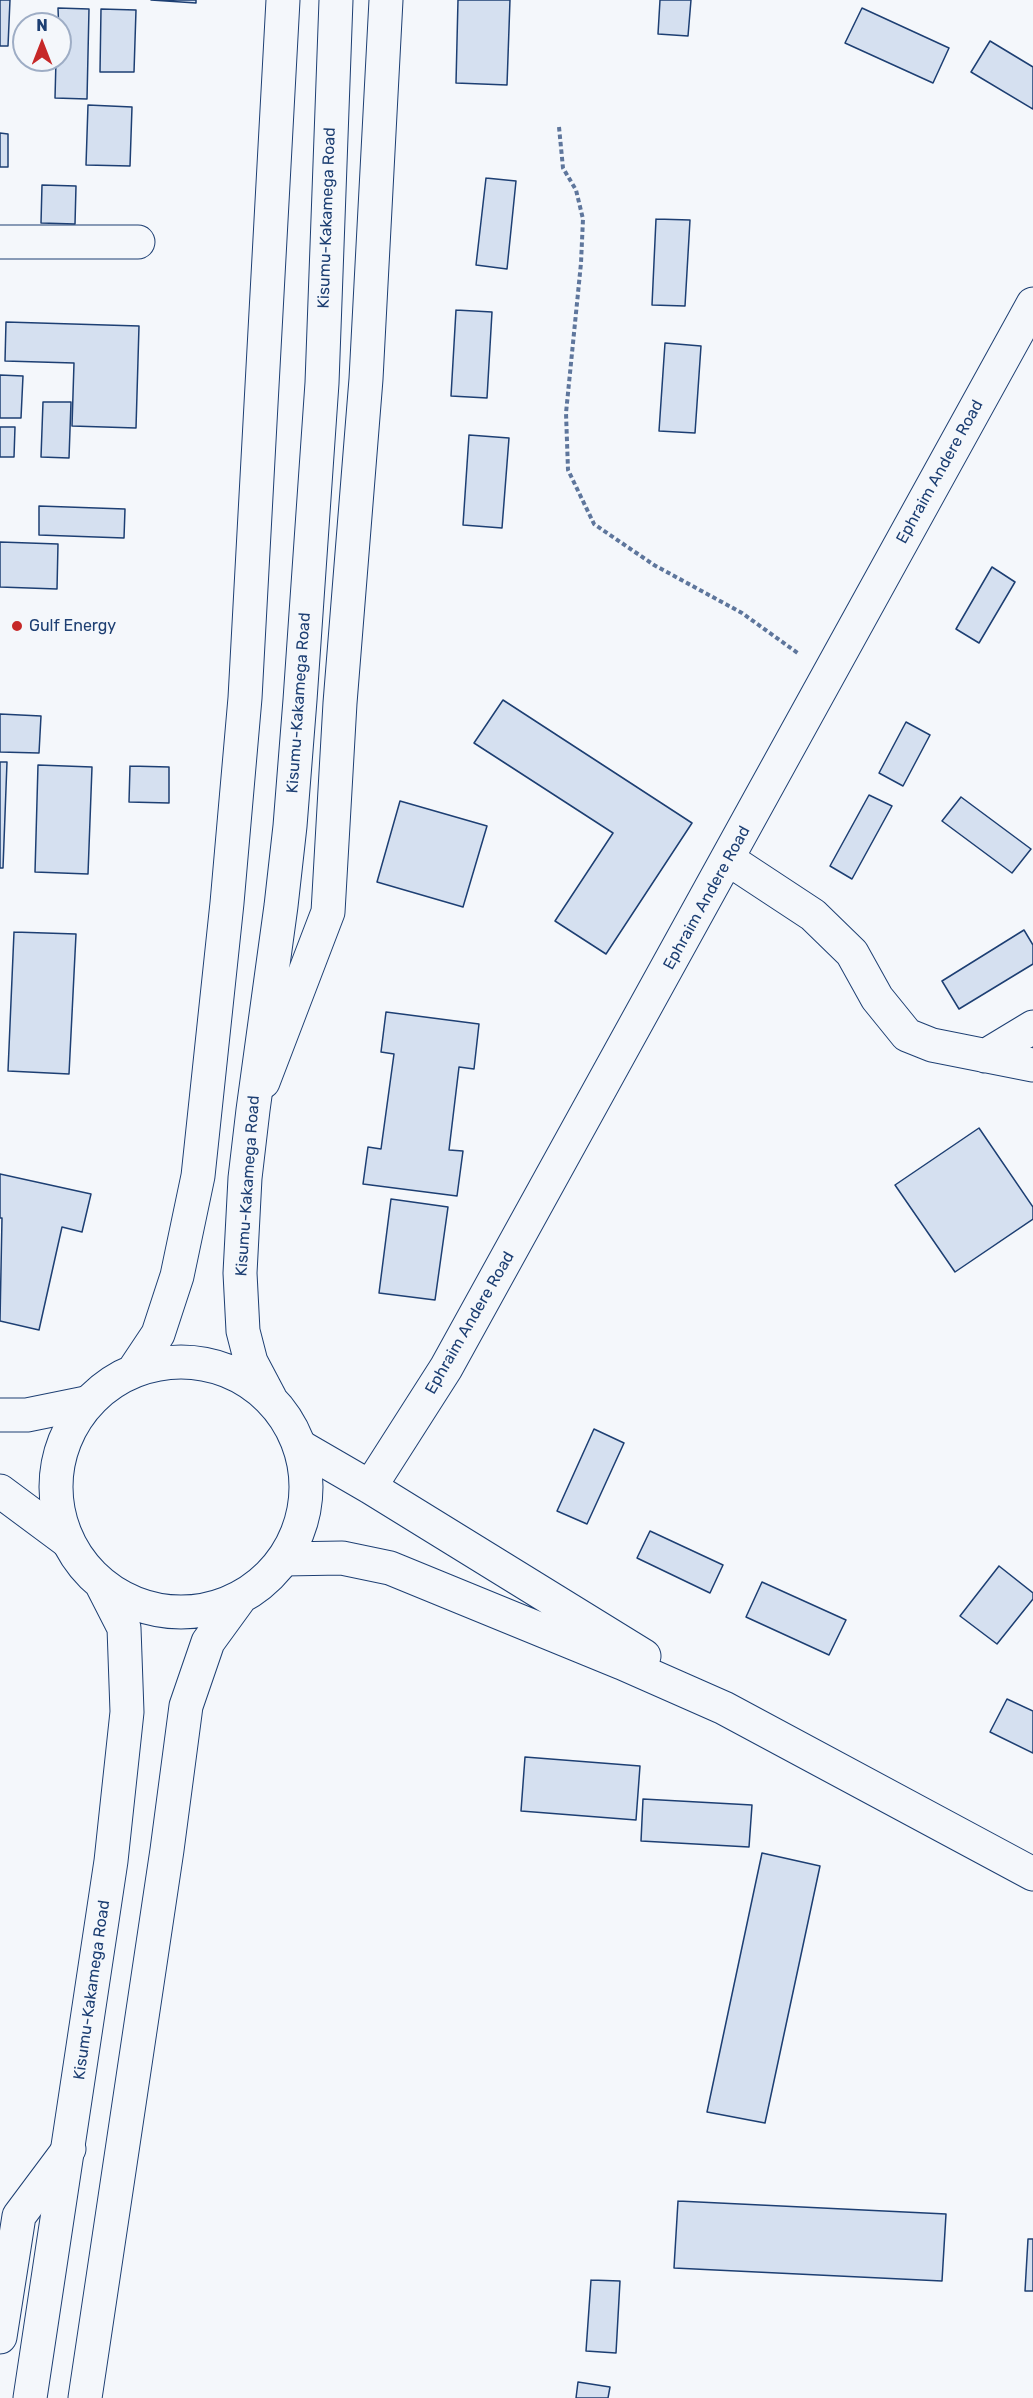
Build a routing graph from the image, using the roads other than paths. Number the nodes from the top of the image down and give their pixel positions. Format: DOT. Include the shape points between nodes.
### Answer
graph roads {
  1 [pos="283,0"];
  2 [pos="336,0"];
  3 [pos="386,0"];
  4 [pos="0,242"];
  5 [pos="138,242"];
  6 [pos="1033,304"];
  7 [pos="728,859"];
  8 [pos="1033,1027"];
  9 [pos="985,1056"];
  10 [pos="1033,1065"];
  11 [pos="253,1110"];
  12 [pos="134,1370"];
  13 [pos="270,1398"];
  14 [pos="86,1403"];
  15 [pos="0,1415"];
  16 [pos="301,1447"];
  17 [pos="370,1487"];
  18 [pos="0,1491"];
  19 [pos="66,1540"];
  20 [pos="284,1559"];
  21 [pos="102,1585"];
  22 [pos="240,1598"];
  23 [pos="724,1708"];
  24 [pos="1033,1874"];
  25 [pos="69,2149"];
  26 [pos="0,2337"];
  27 [pos="30,2398"];
  28 [pos="85,2398"];
  1 -- 12 [label="main road" via="245,698 199,1164 177,1276 158,1334"];
  2 -- 11 [label="main road, Kisumu-Kakamega Road" via="322,383 298,723 281,906"];
  3 -- 11 [label="main road" via="366,379 328,912"];
  4 -- 5 [label="main road"];
  6 -- 7 [label="main road, Ephraim Andere Road"];
  7 -- 9 [label="main road" via="813,915 852,953 877,998 907,1035 932,1045"];
  7 -- 17 [label="main road, Ephraim Andere Road" via="446,1368"];
  8 -- 9 [label="main road"];
  9 -- 10 [label="main road"];
  11 -- 13 [label="main road, Kisumu-Kakamega Road" via="240,1273 243,1331 251,1362"];
  12 -- 13 [label="main road" via="162,1363 192,1362 221,1368"];
  12 -- 14 [label="main road" via="108,1384"];
  13 -- 16 [label="main road"];
  14 -- 15 [label="main road" via="27,1415"];
  14 -- 19 [label="main road" via="69,1427 58,1454 55,1492"];
  16 -- 17 [label="main road"];
  16 -- 20 [label="main road" via="307,1476 306,1506"];
  17 -- 23 [label="main road" via="596,1624"];
  18 -- 19 [label="main road"];
  19 -- 21 [label="main road" via="81,1564"];
  20 -- 22 [label="main road" via="264,1581"];
  20 -- 23 [label="main road" via="342,1558 390,1568"];
  21 -- 22 [label="main road" via="154,1610 184,1613"];
  21 -- 25 [label="main road, Kisumu-Kakamega Road" via="124,1628 126,1712 111,1861"];
  22 -- 28 [label="main road" via="208,1642 186,1706"];
  23 -- 24 [label="main road"];
  25 -- 26 [label="main road" via="19,2216"];
  25 -- 27 [label="main road, Kisumu-Kakamega Road"];
}
